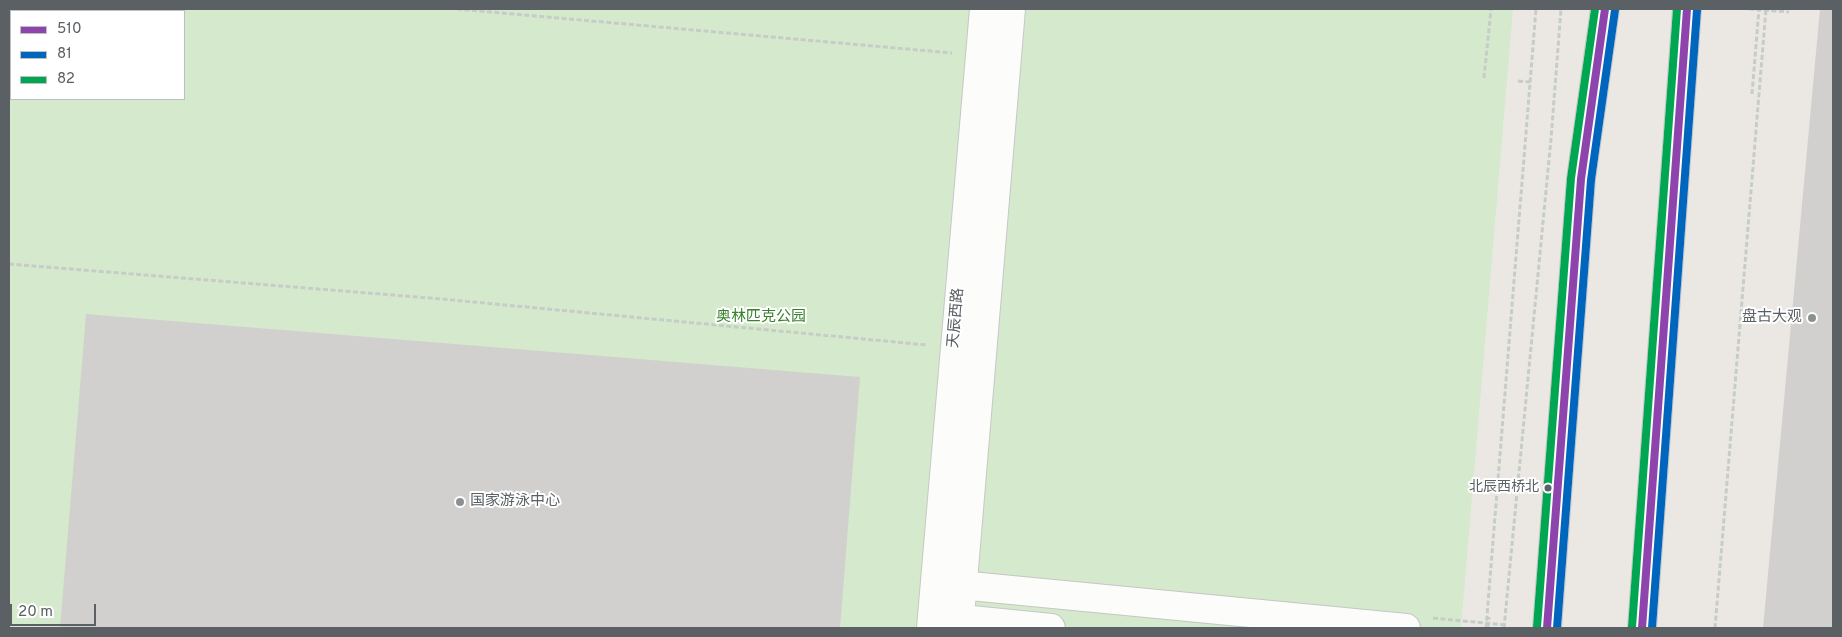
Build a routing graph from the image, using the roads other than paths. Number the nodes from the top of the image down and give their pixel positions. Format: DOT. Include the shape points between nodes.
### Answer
graph roads {
  1 [pos="984,9"];
  2 [pos="1011,9"];
  3 [pos="1593,9"];
  4 [pos="1605,9"];
  5 [pos="1687,9"];
  6 [pos="1581,179"];
  7 [pos="935,583"];
  8 [pos="962,586"];
  9 [pos="932,622"];
  10 [pos="959,624"];
  11 [pos="1051,628"];
  12 [pos="1406,628"];
  13 [pos="1547,628"];
  14 [pos="1642,628"];
  1 -- 7 [label="street, 天辰西路"];
  2 -- 8 [label="street, 天辰西路"];
  3 -- 6 [label="street"];
  4 -- 6 [label="street"];
  5 -- 14 [label="street"];
  6 -- 13 [label="street"];
  7 -- 8 [label="street"];
  7 -- 9 [label="street, 天辰西路"];
  8 -- 10 [label="street, 天辰西路"];
  8 -- 12 [label="street"];
  9 -- 10 [label="street"];
  10 -- 11 [label="street"];
}
